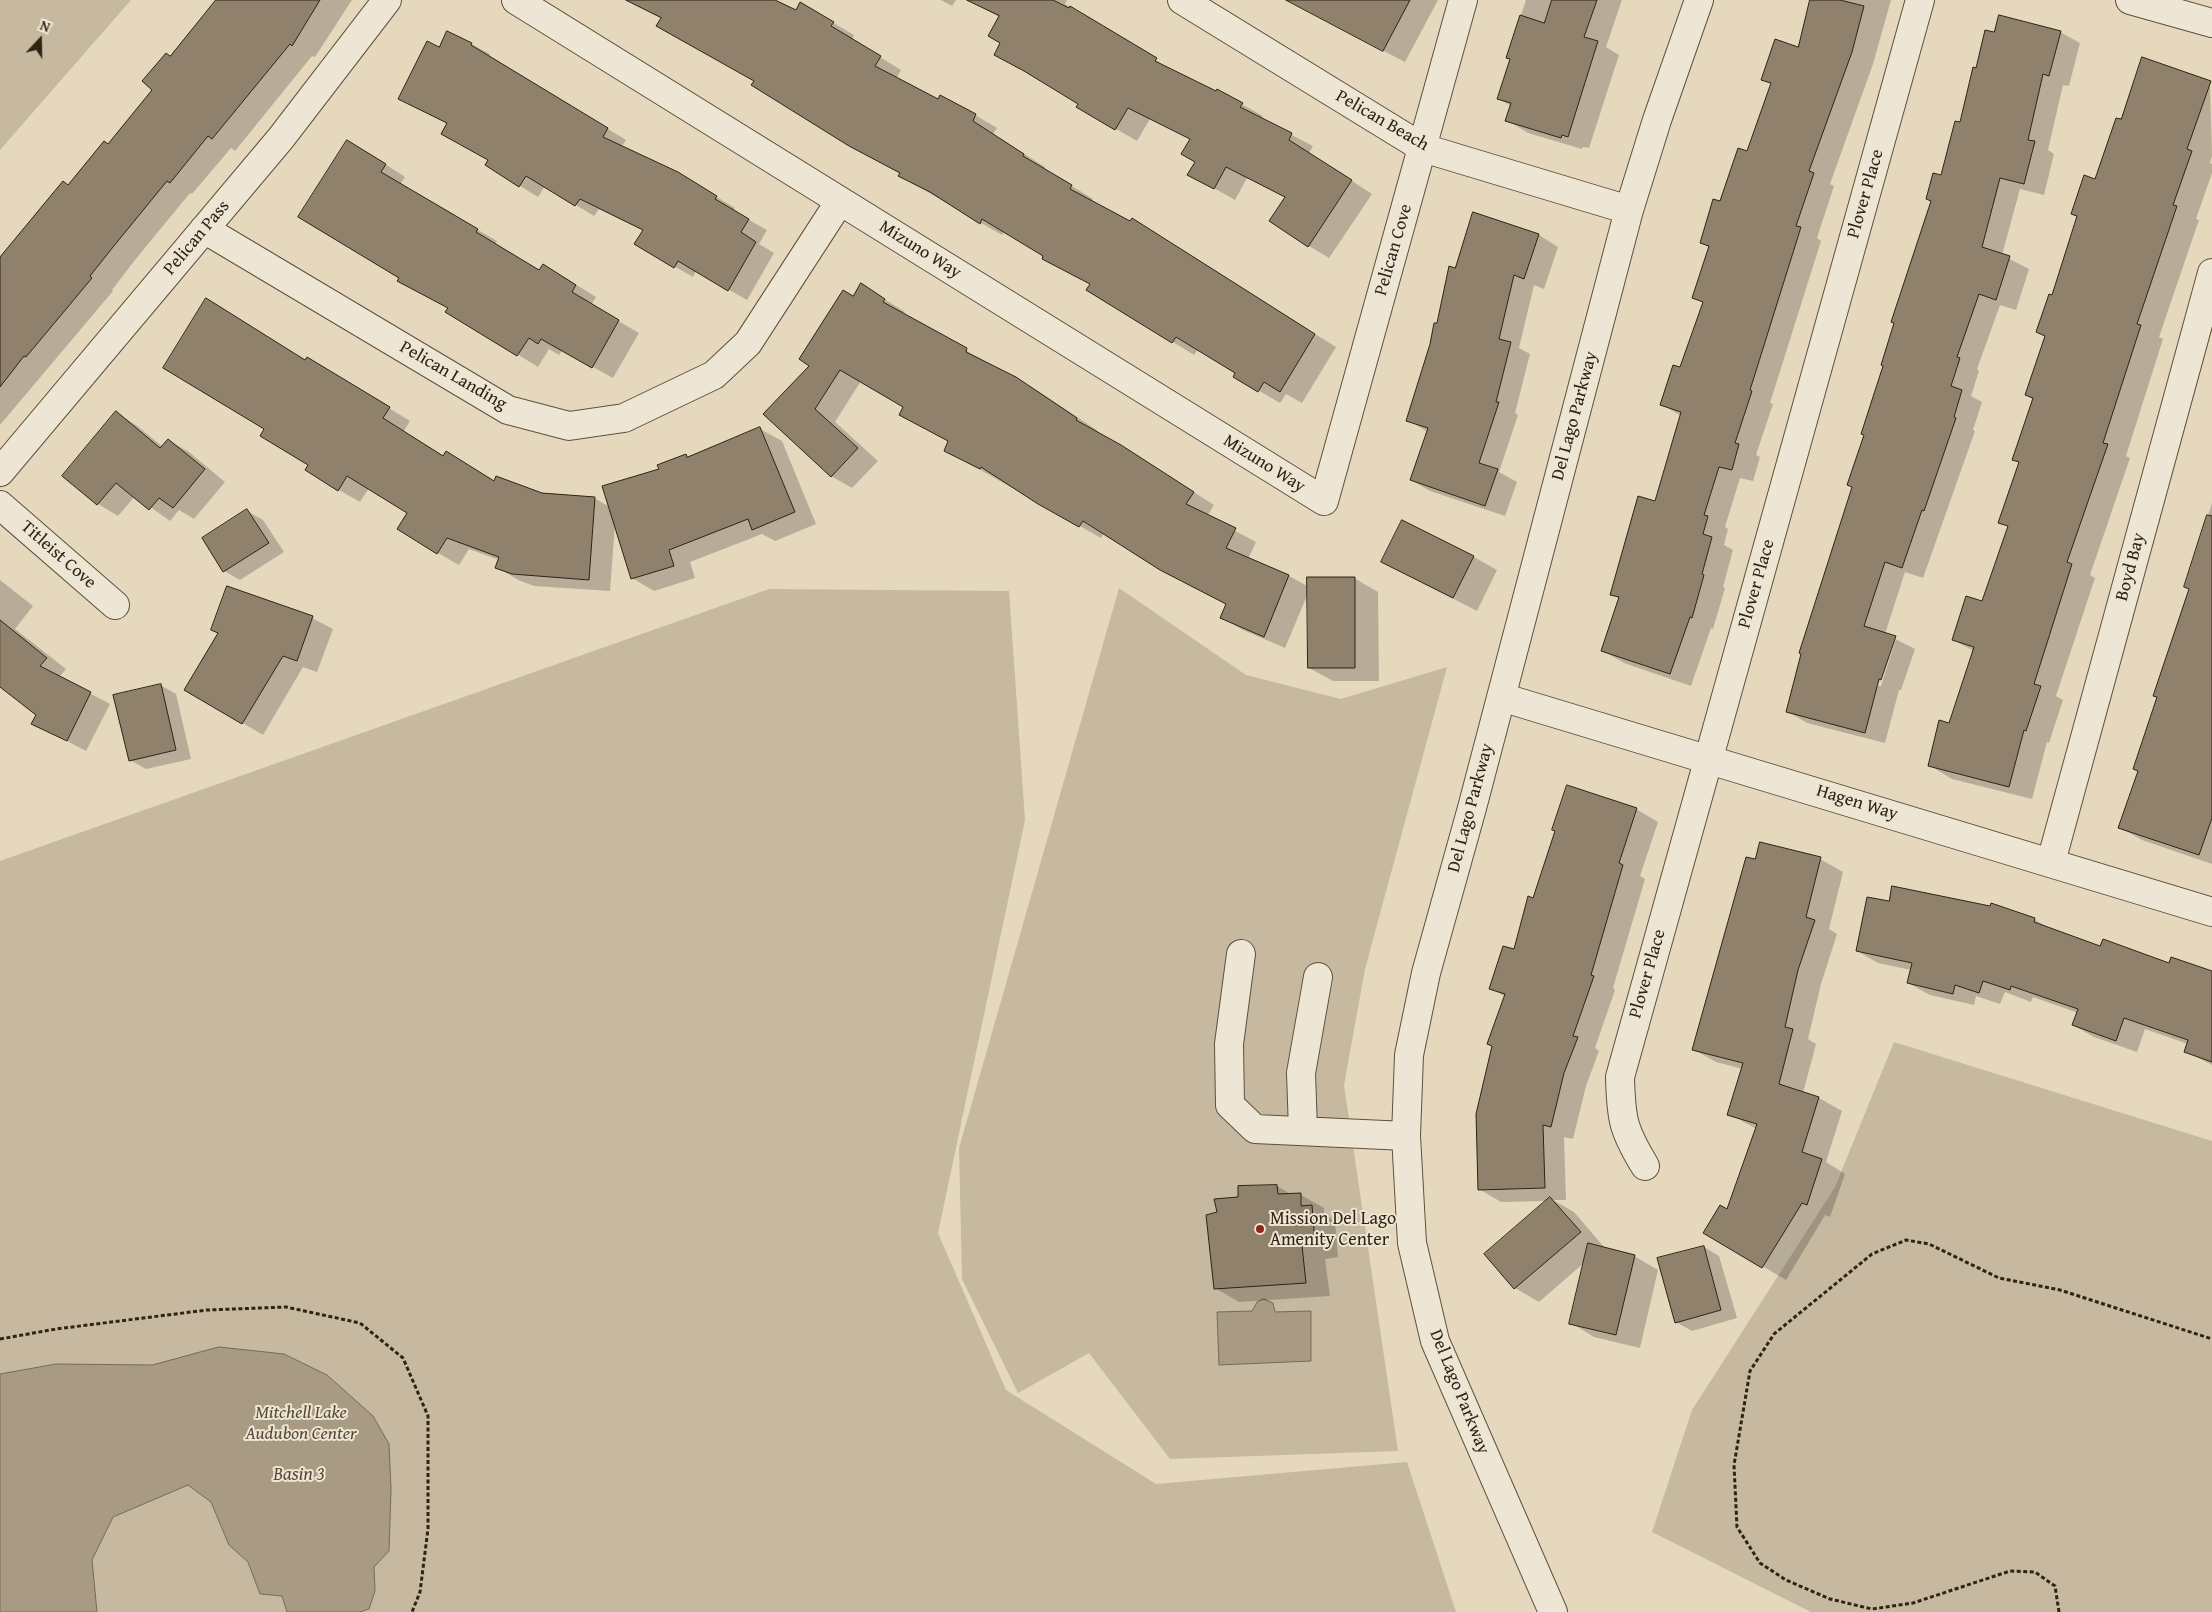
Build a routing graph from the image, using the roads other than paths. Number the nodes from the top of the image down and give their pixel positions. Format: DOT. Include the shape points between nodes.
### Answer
graph roads {
  1 [pos="387,0"];
  2 [pos="516,0"];
  3 [pos="1182,0"];
  4 [pos="1463,0"];
  5 [pos="1699,0"];
  6 [pos="1920,0"];
  7 [pos="2130,0"];
  8 [pos="2212,23"];
  9 [pos="1423,148"];
  10 [pos="840,201"];
  11 [pos="1629,210"];
  12 [pos="204,229"];
  13 [pos="2212,273"];
  14 [pos="0,472"];
  15 [pos="1324,501"];
  16 [pos="0,505"];
  17 [pos="116,605"];
  18 [pos="1501,696"];
  19 [pos="1708,759"];
  20 [pos="2051,862"];
  21 [pos="2212,912"];
  22 [pos="1241,954"];
  23 [pos="1318,977"];
  24 [pos="1303,1130"];
  25 [pos="1406,1136"];
  26 [pos="1645,1166"];
  27 [pos="1553,1612"];
  1 -- 12 [label="street, Pelican Pass" via="281,138"];
  2 -- 10 [label="street, Mizuno Way"];
  3 -- 9 [label="street, Pelican Beach"];
  4 -- 9 [label="street, Pelican Cove"];
  5 -- 11 [label="street, Del Lago Parkway"];
  6 -- 19 [label="street, Plover Place"];
  7 -- 8 [label="street"];
  9 -- 11 [label="street, Pelican Beach"];
  9 -- 15 [label="street, Pelican Cove"];
  10 -- 12 [label="street, Pelican Landing" via="748,343 714,375 624,418 569,426 508,410"];
  10 -- 15 [label="street, Mizuno Way"];
  11 -- 18 [label="street, Del Lago Parkway"];
  12 -- 14 [label="street, Pelican Pass"];
  13 -- 20 [label="street, Boyd Bay"];
  16 -- 17 [label="street, Titleist Cove"];
  18 -- 19 [label="street, Hagen Way"];
  18 -- 25 [label="street, Del Lago Parkway" via="1426,973 1409,1056"];
  19 -- 20 [label="street, Hagen Way"];
  19 -- 26 [label="street, Plover Place" via="1620,1077 1621,1117 1630,1142"];
  20 -- 21 [label="street, Hagen Way"];
  22 -- 24 [label="street" via="1229,1044 1230,1105 1255,1129"];
  23 -- 24 [label="street" via="1301,1073"];
  24 -- 25 [label="street"];
  25 -- 27 [label="street, Del Lago Parkway" via="1412,1243 1436,1341"];
}
